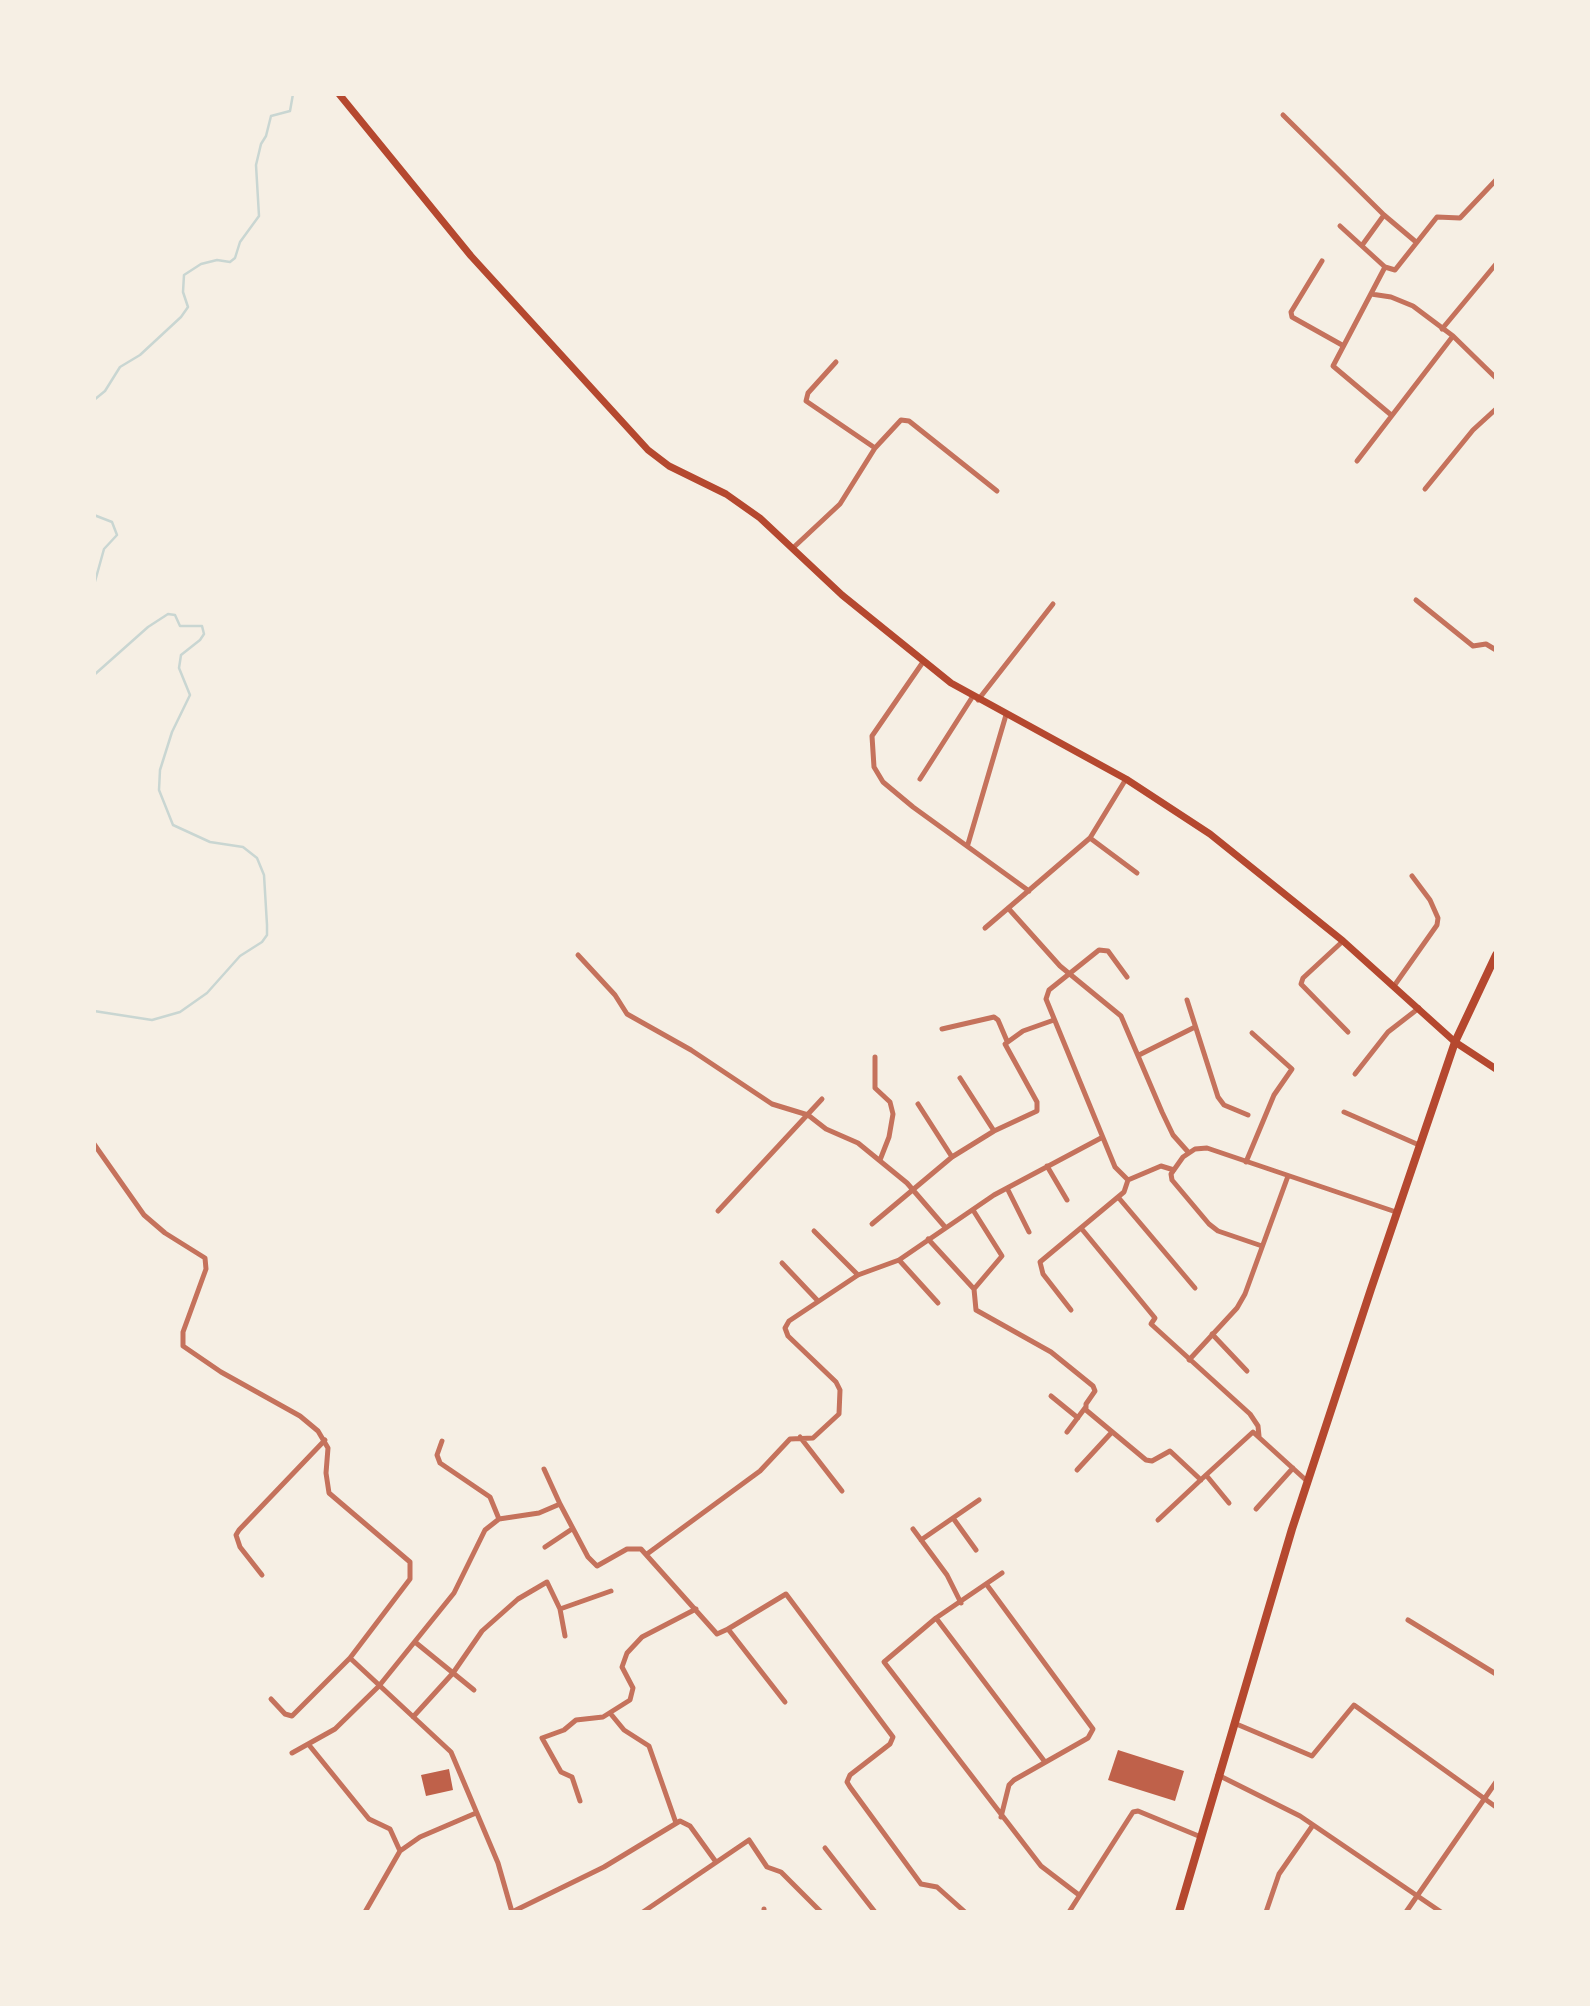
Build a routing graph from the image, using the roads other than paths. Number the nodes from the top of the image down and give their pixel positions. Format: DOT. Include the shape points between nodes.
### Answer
graph roads {
  1 [pos="340,94"];
  2 [pos="1283,115"];
  3 [pos="1496,180"];
  4 [pos="1384,215"];
  5 [pos="1340,226"];
  6 [pos="1416,242"];
  7 [pos="1363,244"];
  8 [pos="1322,261"];
  9 [pos="1496,264"];
  10 [pos="1385,267"];
  11 [pos="1371,294"];
  12 [pos="1443,329"];
  13 [pos="1453,336"];
  14 [pos="1342,345"];
  15 [pos="836,362"];
  16 [pos="1496,378"];
  17 [pos="1496,409"];
  18 [pos="1390,414"];
  19 [pos="875,448"];
  20 [pos="1357,461"];
  21 [pos="1425,489"];
  22 [pos="997,491"];
  23 [pos="794,547"];
  24 [pos="1416,600"];
  25 [pos="1054,604"];
  26 [pos="1496,650"];
  27 [pos="923,662"];
  28 [pos="976,698"];
  29 [pos="1006,715"];
  30 [pos="920,779"];
  31 [pos="1126,779"];
  32 [pos="1090,838"];
  33 [pos="968,844"];
  34 [pos="1137,873"];
  35 [pos="1412,876"];
  36 [pos="1029,891"];
  37 [pos="1009,908"];
  38 [pos="985,928"];
  39 [pos="1343,941"];
  40 [pos="1496,954"];
  41 [pos="578,955"];
  42 [pos="1070,974"];
  43 [pos="1127,977"];
  44 [pos="1394,986"];
  45 [pos="1187,1000"];
  46 [pos="1419,1008"];
  47 [pos="1054,1020"];
  48 [pos="1195,1027"];
  49 [pos="942,1029"];
  50 [pos="1348,1032"];
  51 [pos="1252,1033"];
  52 [pos="1007,1041"];
  53 [pos="1455,1042"];
  54 [pos="1139,1055"];
  55 [pos="875,1057"];
  56 [pos="1496,1069"];
  57 [pos="1355,1074"];
  58 [pos="960,1078"];
  59 [pos="822,1099"];
  60 [pos="918,1104"];
  61 [pos="1344,1112"];
  62 [pos="808,1115"];
  63 [pos="1248,1115"];
  64 [pos="994,1131"];
  65 [pos="1101,1138"];
  66 [pos="94,1144"];
  67 [pos="1419,1145"];
  68 [pos="1189,1153"];
  69 [pos="951,1157"];
  70 [pos="880,1160"];
  71 [pos="1245,1162"];
  72 [pos="1047,1166"];
  73 [pos="1174,1170"];
  74 [pos="1288,1176"];
  75 [pos="1128,1180"];
  76 [pos="1007,1188"];
  77 [pos="912,1189"];
  78 [pos="1118,1197"];
  79 [pos="1067,1200"];
  80 [pos="974,1210"];
  81 [pos="718,1211"];
  82 [pos="1396,1212"];
  83 [pos="872,1224"];
  84 [pos="945,1227"];
  85 [pos="1081,1228"];
  86 [pos="814,1231"];
  87 [pos="1029,1232"];
  88 [pos="928,1239"];
  89 [pos="1262,1246"];
  90 [pos="900,1260"];
  91 [pos="782,1263"];
  92 [pos="859,1275"];
  93 [pos="1195,1288"];
  94 [pos="974,1289"];
  95 [pos="818,1301"];
  96 [pos="938,1303"];
  97 [pos="1071,1310"];
  98 [pos="1212,1334"];
  99 [pos="1189,1360"];
  100 [pos="1247,1371"];
  101 [pos="1051,1396"];
  102 [pos="1085,1408"];
  103 [pos="1078,1418"];
  104 [pos="1066,1432"];
  105 [pos="1112,1432"];
  106 [pos="1259,1436"];
  107 [pos="800,1437"];
  108 [pos="325,1440"];
  109 [pos="442,1441"];
  110 [pos="1293,1468"];
  111 [pos="544,1469"];
  112 [pos="1077,1471"];
  113 [pos="1204,1477"];
  114 [pos="1308,1482"];
  115 [pos="842,1491"];
  116 [pos="979,1500"];
  117 [pos="1229,1503"];
  118 [pos="560,1504"];
  119 [pos="1256,1509"];
  120 [pos="953,1518"];
  121 [pos="499,1519"];
  122 [pos="1158,1520"];
  123 [pos="572,1529"];
  124 [pos="913,1529"];
  125 [pos="921,1540"];
  126 [pos="545,1547"];
  127 [pos="976,1550"];
  128 [pos="647,1554"];
  129 [pos="1002,1573"];
  130 [pos="262,1575"];
  131 [pos="987,1585"];
  132 [pos="611,1591"];
  133 [pos="961,1602"];
  134 [pos="560,1609"];
  135 [pos="696,1609"];
  136 [pos="936,1618"];
  137 [pos="1408,1620"];
  138 [pos="728,1629"];
  139 [pos="565,1636"];
  140 [pos="415,1642"];
  141 [pos="350,1658"];
  142 [pos="453,1673"];
  143 [pos="1496,1674"];
  144 [pos="379,1686"];
  145 [pos="474,1689"];
  146 [pos="271,1699"];
  147 [pos="786,1702"];
  148 [pos="610,1713"];
  149 [pos="413,1717"];
  150 [pos="1234,1723"];
  151 [pos="309,1745"];
  152 [pos="292,1753"];
  153 [pos="1045,1762"];
  154 [pos="1218,1776"];
  155 [pos="1496,1783"];
  156 [pos="1484,1799"];
  157 [pos="580,1801"];
  158 [pos="1496,1807"];
  159 [pos="476,1813"];
  160 [pos="1001,1817"];
  161 [pos="676,1823"];
  162 [pos="1312,1825"];
  163 [pos="1201,1837"];
  164 [pos="825,1848"];
  165 [pos="400,1851"];
  166 [pos="716,1862"];
  167 [pos="1079,1895"];
  168 [pos="1417,1895"];
  169 [pos="654,1908"];
  170 [pos="365,1912"];
  171 [pos="512,1912"];
  172 [pos="643,1912"];
  173 [pos="821,1912"];
  174 [pos="875,1912"];
  175 [pos="965,1912"];
  176 [pos="1069,1912"];
  177 [pos="1180,1912"];
  178 [pos="1266,1912"];
  179 [pos="1406,1912"];
  180 [pos="1441,1912"];
  1 -- 23 [label="main road" via="471,256 648,450 668,466 726,494"];
  2 -- 4 [label="street"];
  3 -- 6 [label="street" via="1460,218 1437,217"];
  4 -- 6 [label="street"];
  4 -- 7 [label="street"];
  5 -- 7 [label="street"];
  6 -- 10 [label="street" via="1395,270"];
  7 -- 10 [label="street"];
  8 -- 14 [label="street" via="1292,317"];
  9 -- 12 [label="street"];
  10 -- 11 [label="street"];
  11 -- 12 [label="street" via="1402,300"];
  11 -- 14 [label="street"];
  12 -- 13 [label="street"];
  13 -- 16 [label="street"];
  13 -- 18 [label="street"];
  14 -- 18 [label="street" via="1334,369"];
  15 -- 19 [label="street" via="806,401"];
  17 -- 21 [label="street"];
  18 -- 20 [label="street"];
  19 -- 22 [label="street" via="906,419"];
  19 -- 23 [label="street" via="840,504"];
  23 -- 27 [label="main road" via="842,596"];
  24 -- 26 [label="street" via="1473,646 1486,644"];
  25 -- 28 [label="street"];
  27 -- 28 [label="main road"];
  27 -- 33 [label="street" via="872,736 871,757 883,782"];
  28 -- 29 [label="main road"];
  28 -- 30 [label="street"];
  29 -- 31 [label="main road"];
  29 -- 33 [label="street"];
  31 -- 32 [label="street"];
  31 -- 39 [label="main road" via="1210,834"];
  32 -- 34 [label="street"];
  32 -- 36 [label="street"];
  33 -- 36 [label="street"];
  35 -- 44 [label="street" via="1430,900 1437,925"];
  36 -- 37 [label="street"];
  37 -- 38 [label="street"];
  37 -- 42 [label="street"];
  39 -- 44 [label="main road"];
  39 -- 50 [label="street" via="1301,984"];
  40 -- 53 [label="highway"];
  41 -- 62 [label="street" via="627,1014 772,1104"];
  42 -- 43 [label="street" via="1104,949"];
  42 -- 47 [label="street" via="1046,994"];
  42 -- 54 [label="street" via="1121,1016"];
  44 -- 46 [label="main road"];
  45 -- 48 [label="street"];
  46 -- 53 [label="main road"];
  46 -- 57 [label="street" via="1388,1032"];
  47 -- 52 [label="street"];
  47 -- 65 [label="street"];
  48 -- 54 [label="street"];
  48 -- 63 [label="street" via="1218,1097 1224,1105"];
  49 -- 52 [label="street" via="996,1017"];
  51 -- 71 [label="street" via="1292,1069 1274,1095"];
  52 -- 64 [label="street" via="1008,1052 1039,1107"];
  53 -- 56 [label="main road"];
  53 -- 67 [label="highway"];
  54 -- 68 [label="street" via="1173,1135"];
  55 -- 70 [label="street" via="875,1088 890,1102 893,1114"];
  58 -- 64 [label="street"];
  59 -- 62 [label="street"];
  60 -- 69 [label="street"];
  61 -- 67 [label="street"];
  62 -- 70 [label="street"];
  62 -- 81 [label="street"];
  64 -- 69 [label="street"];
  65 -- 72 [label="street"];
  65 -- 75 [label="street" via="1115,1167"];
  66 -- 108 [label="street" via="135,1203 165,1233 205,1258 206,1269 181,1337 186,1349 300,1416"];
  67 -- 82 [label="highway"];
  68 -- 71 [label="street" via="1200,1147"];
  68 -- 73 [label="street"];
  69 -- 77 [label="street"];
  70 -- 77 [label="street"];
  71 -- 74 [label="street"];
  72 -- 76 [label="street"];
  72 -- 79 [label="street"];
  73 -- 75 [label="street" via="1161,1166"];
  73 -- 89 [label="street" via="1173,1182 1209,1224"];
  74 -- 82 [label="street"];
  74 -- 89 [label="street"];
  75 -- 78 [label="street"];
  76 -- 80 [label="street"];
  76 -- 87 [label="street"];
  77 -- 83 [label="street"];
  77 -- 84 [label="street"];
  78 -- 85 [label="street"];
  78 -- 93 [label="street"];
  80 -- 84 [label="street"];
  80 -- 94 [label="street" via="1002,1256"];
  82 -- 114 [label="highway"];
  84 -- 88 [label="street"];
  85 -- 97 [label="street" via="1040,1262 1043,1274"];
  85 -- 99 [label="street" via="1155,1318 1151,1324"];
  86 -- 92 [label="street"];
  88 -- 90 [label="street"];
  88 -- 94 [label="street"];
  89 -- 98 [label="street" via="1241,1302"];
  90 -- 92 [label="street"];
  90 -- 96 [label="street"];
  91 -- 95 [label="street"];
  92 -- 95 [label="street"];
  94 -- 102 [label="street" via="976,1310 1051,1352 1094,1387"];
  95 -- 107 [label="street" via="789,1321 786,1331 836,1382 841,1403 839,1414 813,1438"];
  98 -- 99 [label="street"];
  98 -- 100 [label="street"];
  99 -- 106 [label="street" via="1250,1414"];
  101 -- 103 [label="street"];
  102 -- 103 [label="street"];
  102 -- 105 [label="street"];
  103 -- 104 [label="street"];
  105 -- 112 [label="street"];
  105 -- 113 [label="street" via="1148,1461 1172,1452"];
  106 -- 110 [label="street"];
  106 -- 113 [label="street" via="1248,1434"];
  107 -- 115 [label="street"];
  107 -- 128 [label="street" via="790,1439 760,1471"];
  108 -- 130 [label="street" via="236,1535"];
  108 -- 141 [label="street" via="329,1493 411,1564 410,1579"];
  109 -- 121 [label="street" via="440,1463 490,1497"];
  110 -- 114 [label="street"];
  110 -- 119 [label="street"];
  111 -- 118 [label="street"];
  113 -- 117 [label="street"];
  113 -- 122 [label="street"];
  114 -- 150 [label="highway"];
  116 -- 120 [label="street"];
  118 -- 121 [label="street" via="540,1513"];
  118 -- 123 [label="street"];
  120 -- 125 [label="street"];
  120 -- 127 [label="street"];
  121 -- 140 [label="street" via="485,1530 454,1593"];
  123 -- 126 [label="street"];
  123 -- 128 [label="street" via="597,1566 631,1547"];
  124 -- 125 [label="street"];
  125 -- 133 [label="street"];
  128 -- 135 [label="street"];
  129 -- 131 [label="street"];
  131 -- 133 [label="street"];
  131 -- 153 [label="street" via="1093,1729 1088,1738"];
  132 -- 134 [label="street"];
  133 -- 136 [label="street"];
  134 -- 139 [label="street"];
  134 -- 142 [label="street" via="547,1582 527,1593 482,1631"];
  135 -- 138 [label="street" via="717,1634"];
  135 -- 148 [label="street" via="633,1645 622,1667 633,1697"];
  136 -- 153 [label="street"];
  136 -- 160 [label="street" via="887,1658 886,1668"];
  137 -- 143 [label="street"];
  138 -- 147 [label="street"];
  138 -- 175 [label="street" via="786,1594 893,1737 847,1782 921,1884 937,1887"];
  140 -- 142 [label="street"];
  140 -- 144 [label="street"];
  141 -- 144 [label="street"];
  141 -- 146 [label="street" via="292,1716"];
  142 -- 145 [label="street"];
  142 -- 149 [label="street"];
  144 -- 149 [label="street"];
  144 -- 151 [label="street" via="335,1729"];
  148 -- 157 [label="street" via="576,1720 542,1739 561,1772 572,1776"];
  148 -- 161 [label="street" via="624,1730 649,1746"];
  149 -- 159 [label="street" via="451,1752"];
  150 -- 154 [label="highway"];
  150 -- 156 [label="street" via="1312,1756 1354,1705"];
  151 -- 152 [label="street"];
  151 -- 165 [label="street" via="369,1819 390,1829"];
  153 -- 160 [label="street" via="1009,1785"];
  154 -- 162 [label="street"];
  154 -- 163 [label="highway"];
  155 -- 156 [label="street"];
  156 -- 158 [label="street"];
  156 -- 168 [label="street"];
  159 -- 165 [label="street" via="420,1837"];
  159 -- 171 [label="street" via="498,1863"];
  160 -- 167 [label="street" via="1041,1866"];
  161 -- 166 [label="street" via="690,1826"];
  161 -- 171 [label="street" via="604,1867"];
  162 -- 168 [label="street"];
  162 -- 178 [label="street" via="1279,1874"];
  163 -- 167 [label="street" via="1133,1812"];
  163 -- 177 [label="highway"];
  164 -- 174 [label="street"];
  165 -- 170 [label="street"];
  166 -- 169 [label="street"];
  166 -- 173 [label="street" via="750,1840 767,1867 781,1871"];
  167 -- 176 [label="street"];
  168 -- 179 [label="street"];
  168 -- 180 [label="street"];
  169 -- 172 [label="street"];
}
